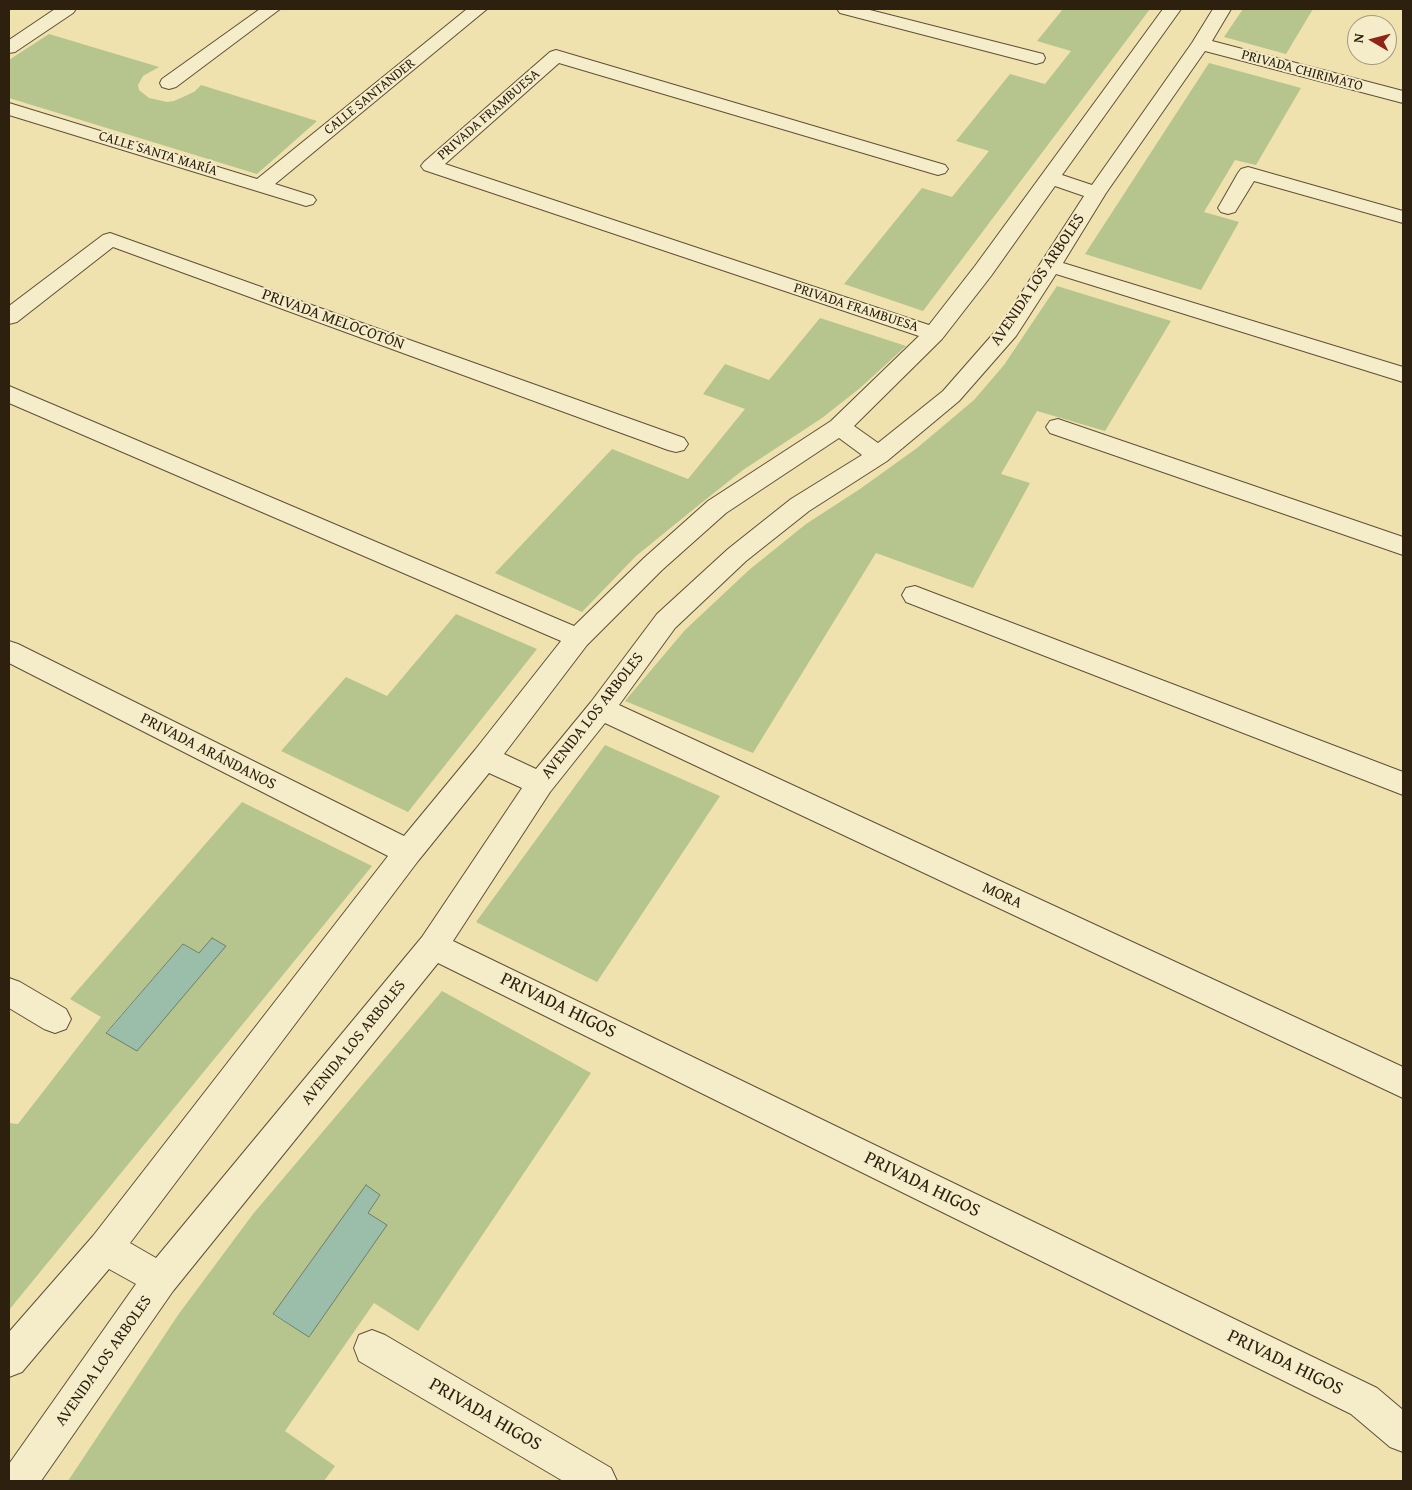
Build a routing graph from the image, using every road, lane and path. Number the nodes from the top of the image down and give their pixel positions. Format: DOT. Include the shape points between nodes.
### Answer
graph roads {
  1 [pos="67,9"];
  2 [pos="271,9"];
  3 [pos="846,9"];
  4 [pos="1172,9"];
  5 [pos="1222,9"];
  6 [pos="469,10"];
  7 [pos="1200,44"];
  8 [pos="9,48"];
  9 [pos="1036,58"];
  10 [pos="169,83"];
  11 [pos="1403,97"];
  12 [pos="9,109"];
  13 [pos="938,169"];
  14 [pos="1050,178"];
  15 [pos="262,185"];
  16 [pos="1096,193"];
  17 [pos="306,200"];
  18 [pos="1228,208"];
  19 [pos="1403,217"];
  20 [pos="1052,266"];
  21 [pos="9,317"];
  22 [pos="934,334"];
  23 [pos="1403,375"];
  24 [pos="9,394"];
  25 [pos="839,427"];
  26 [pos="1058,427"];
  27 [pos="676,444"];
  28 [pos="879,455"];
  29 [pos="1403,546"];
  30 [pos="915,596"];
  31 [pos="578,638"];
  32 [pos="9,651"];
  33 [pos="600,710"];
  34 [pos="486,758"];
  35 [pos="540,784"];
  36 [pos="1403,784"];
  37 [pos="408,852"];
  38 [pos="434,946"];
  39 [pos="9,992"];
  40 [pos="55,1019"];
  41 [pos="1403,1083"];
  42 [pos="105,1248"];
  43 [pos="161,1279"];
  44 [pos="372,1348"];
  45 [pos="9,1359"];
  46 [pos="1403,1434"];
  47 [pos="18,1481"];
  48 [pos="598,1481"];
  1 -- 8 [label="street"];
  2 -- 10 [label="street"];
  3 -- 9 [label="street"];
  4 -- 14 [label="street"];
  5 -- 7 [label="street, AVENIDA LOS ARBOLES"];
  6 -- 15 [label="street, CALLE SANTANDER"];
  7 -- 11 [label="street, PRIVADA CHIRIMATO"];
  7 -- 16 [label="street, AVENIDA LOS ARBOLES"];
  12 -- 15 [label="street, CALLE SANTA MARÍA"];
  13 -- 22 [label="street, PRIVADA FRAMBUESA" via="556,56 431,166"];
  14 -- 16 [label="street"];
  14 -- 22 [label="street"];
  15 -- 17 [label="street, CALLE SANTA MARÍA"];
  16 -- 20 [label="street, AVENIDA LOS ARBOLES"];
  18 -- 19 [label="street" via="1248,173"];
  20 -- 23 [label="street"];
  20 -- 28 [label="street, AVENIDA LOS ARBOLES" via="1008,330 951,396"];
  21 -- 27 [label="street, PRIVADA MELOCOTÓN" via="110,239"];
  22 -- 25 [label="street"];
  24 -- 31 [label="street"];
  25 -- 28 [label="street"];
  25 -- 31 [label="street" via="717,507"];
  26 -- 29 [label="street"];
  28 -- 33 [label="street, AVENIDA LOS ARBOLES" via="800,505 737,555 666,621"];
  30 -- 36 [label="street"];
  31 -- 34 [label="street"];
  32 -- 37 [label="street, PRIVADA ARÁNDANOS"];
  33 -- 35 [label="street, AVENIDA LOS ARBOLES"];
  33 -- 41 [label="street, MORA"];
  34 -- 35 [label="street"];
  34 -- 37 [label="street"];
  35 -- 38 [label="street, AVENIDA LOS ARBOLES"];
  37 -- 42 [label="street"];
  38 -- 43 [label="street, AVENIDA LOS ARBOLES"];
  38 -- 46 [label="street, PRIVADA HIGOS" via="1364,1401"];
  39 -- 40 [label="street"];
  42 -- 43 [label="street"];
  42 -- 45 [label="street"];
  43 -- 47 [label="street, AVENIDA LOS ARBOLES"];
  44 -- 48 [label="street, PRIVADA HIGOS"];
}
